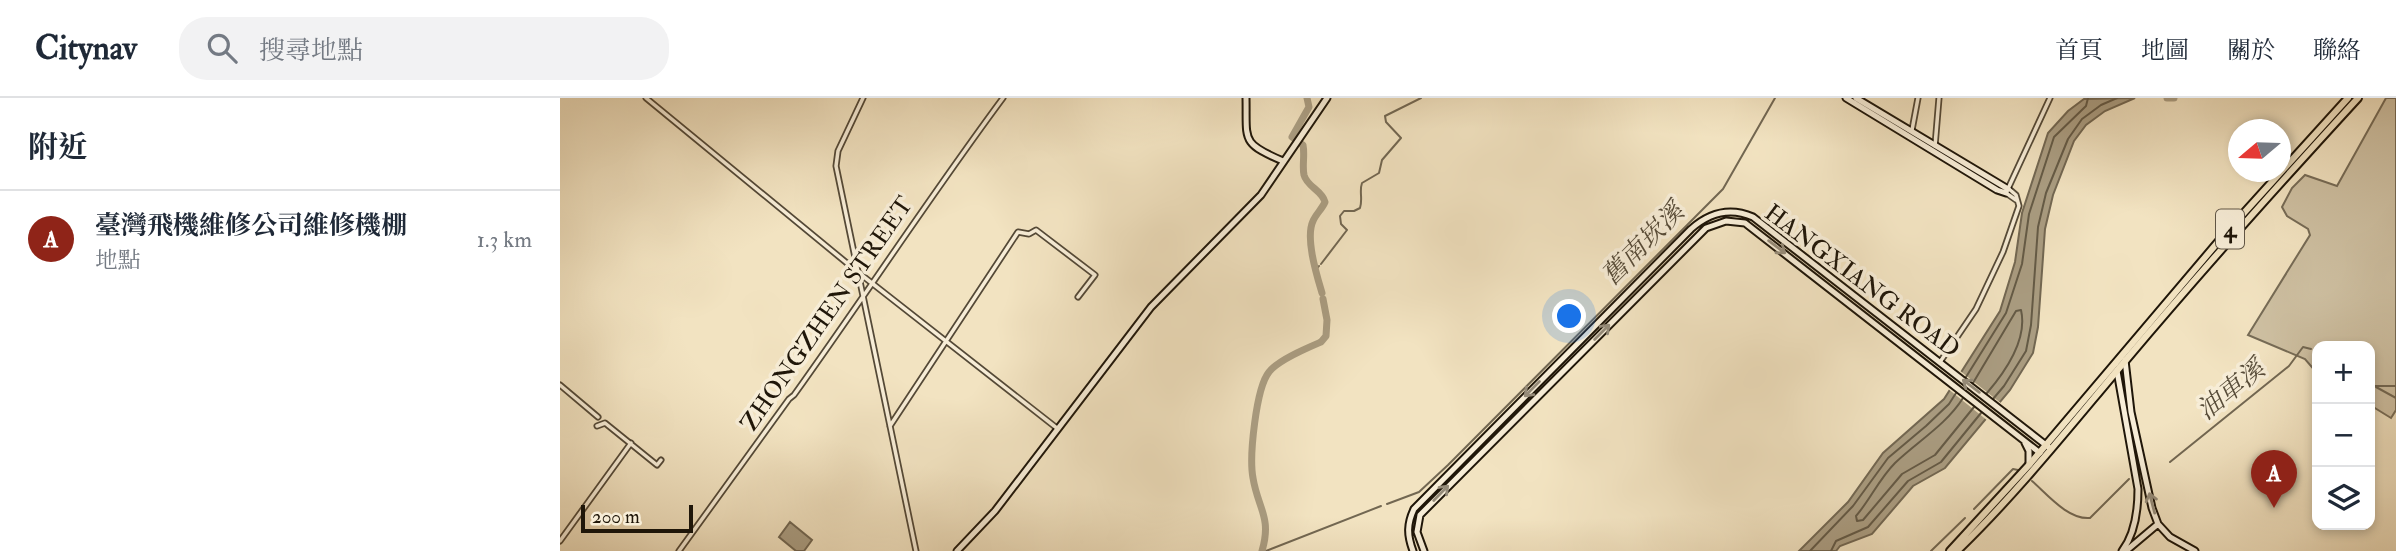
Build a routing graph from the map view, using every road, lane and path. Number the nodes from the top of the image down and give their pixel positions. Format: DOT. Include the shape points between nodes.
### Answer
graph roads {
  1 [pos="646,98"];
  2 [pos="863,98"];
  3 [pos="1003,98"];
  4 [pos="1245,98"];
  5 [pos="1327,98"];
  6 [pos="1846,98"];
  7 [pos="1856,98"];
  8 [pos="1918,98"];
  9 [pos="1940,98"];
  10 [pos="2050,98"];
  11 [pos="2348,98"];
  12 [pos="2358,98"];
  13 [pos="1911,134"];
  14 [pos="1935,149"];
  15 [pos="1283,161"];
  16 [pos="2007,191"];
  17 [pos="859,273"];
  18 [pos="872,284"];
  19 [pos="1078,297"];
  20 [pos="863,298"];
  21 [pos="947,344"];
  22 [pos="2124,352"];
  23 [pos="2125,361"];
  24 [pos="1942,363"];
  25 [pos="2115,363"];
  26 [pos="2117,371"];
  27 [pos="560,385"];
  28 [pos="598,417"];
  29 [pos="597,426"];
  30 [pos="890,426"];
  31 [pos="1058,429"];
  32 [pos="2021,438"];
  33 [pos="631,443"];
  34 [pos="2049,447"];
  35 [pos="2042,455"];
  36 [pos="661,460"];
  37 [pos="2029,465"];
  38 [pos="2158,524"];
  39 [pos="560,541"];
  40 [pos="679,551"];
  41 [pos="916,551"];
  42 [pos="957,551"];
  43 [pos="1413,551"];
  44 [pos="1424,551"];
  45 [pos="1951,551"];
  46 [pos="1957,551"];
  47 [pos="2124,551"];
  48 [pos="2195,551"];
  1 -- 17 [label="street"];
  2 -- 17 [label="street" via="838,151 836,166"];
  3 -- 18 [label="street, ZHONGZHEN STREET"];
  4 -- 15 [label="street" via="1246,135 1257,148"];
  5 -- 15 [label="street"];
  6 -- 13 [label="street"];
  7 -- 13 [label="street"];
  8 -- 13 [label="street"];
  9 -- 14 [label="street"];
  10 -- 16 [label="street"];
  11 -- 22 [label="main road, 4"];
  12 -- 23 [label="main road, 4"];
  13 -- 14 [label="street"];
  14 -- 16 [label="street"];
  15 -- 31 [label="street" via="1261,195 1151,307"];
  16 -- 24 [label="street" via="2018,199 2018,209 1987,290"];
  17 -- 18 [label="street"];
  17 -- 20 [label="street"];
  18 -- 20 [label="street, ZHONGZHEN STREET"];
  18 -- 21 [label="street"];
  19 -- 21 [label="street" via="1095,275 1037,230 1018,232"];
  20 -- 30 [label="street"];
  20 -- 40 [label="street, ZHONGZHEN STREET"];
  21 -- 30 [label="street"];
  21 -- 31 [label="street"];
  22 -- 23 [label="street"];
  22 -- 25 [label="main road, 4"];
  23 -- 26 [label="main road, 4"];
  38 -- 23 [label="street, one-way" via="2131,412"];
  34 -- 24 [label="street, HANGXIANG ROAD, one-way"];
  24 -- 43 [label="street, HANGXIANG ROAD, one-way" via="1753,217 1735,212 1710,215 1414,509 1408,526"];
  25 -- 26 [label="street"];
  25 -- 34 [label="main road, 4"];
  26 -- 34 [label="main road, 4"];
  26 -- 47 [label="street" via="2138,489 2138,506"];
  27 -- 28 [label="street"];
  29 -- 33 [label="street" via="605,423"];
  30 -- 41 [label="street"];
  31 -- 42 [label="street" via="995,511"];
  32 -- 35 [label="street, HANGXIANG ROAD"];
  32 -- 37 [label="street" via="2029,451"];
  44 -- 32 [label="street, HANGXIANG ROAD, one-way" via="1417,532 1420,515 1706,228 1726,221 1745,223"];
  33 -- 36 [label="street" via="657,465"];
  33 -- 39 [label="street"];
  34 -- 35 [label="main road, 4"];
  35 -- 37 [label="main road, 4"];
  35 -- 46 [label="main road, 4"];
  37 -- 45 [label="main road, 4"];
  38 -- 47 [label="street"];
  38 -- 48 [label="street"];
}
